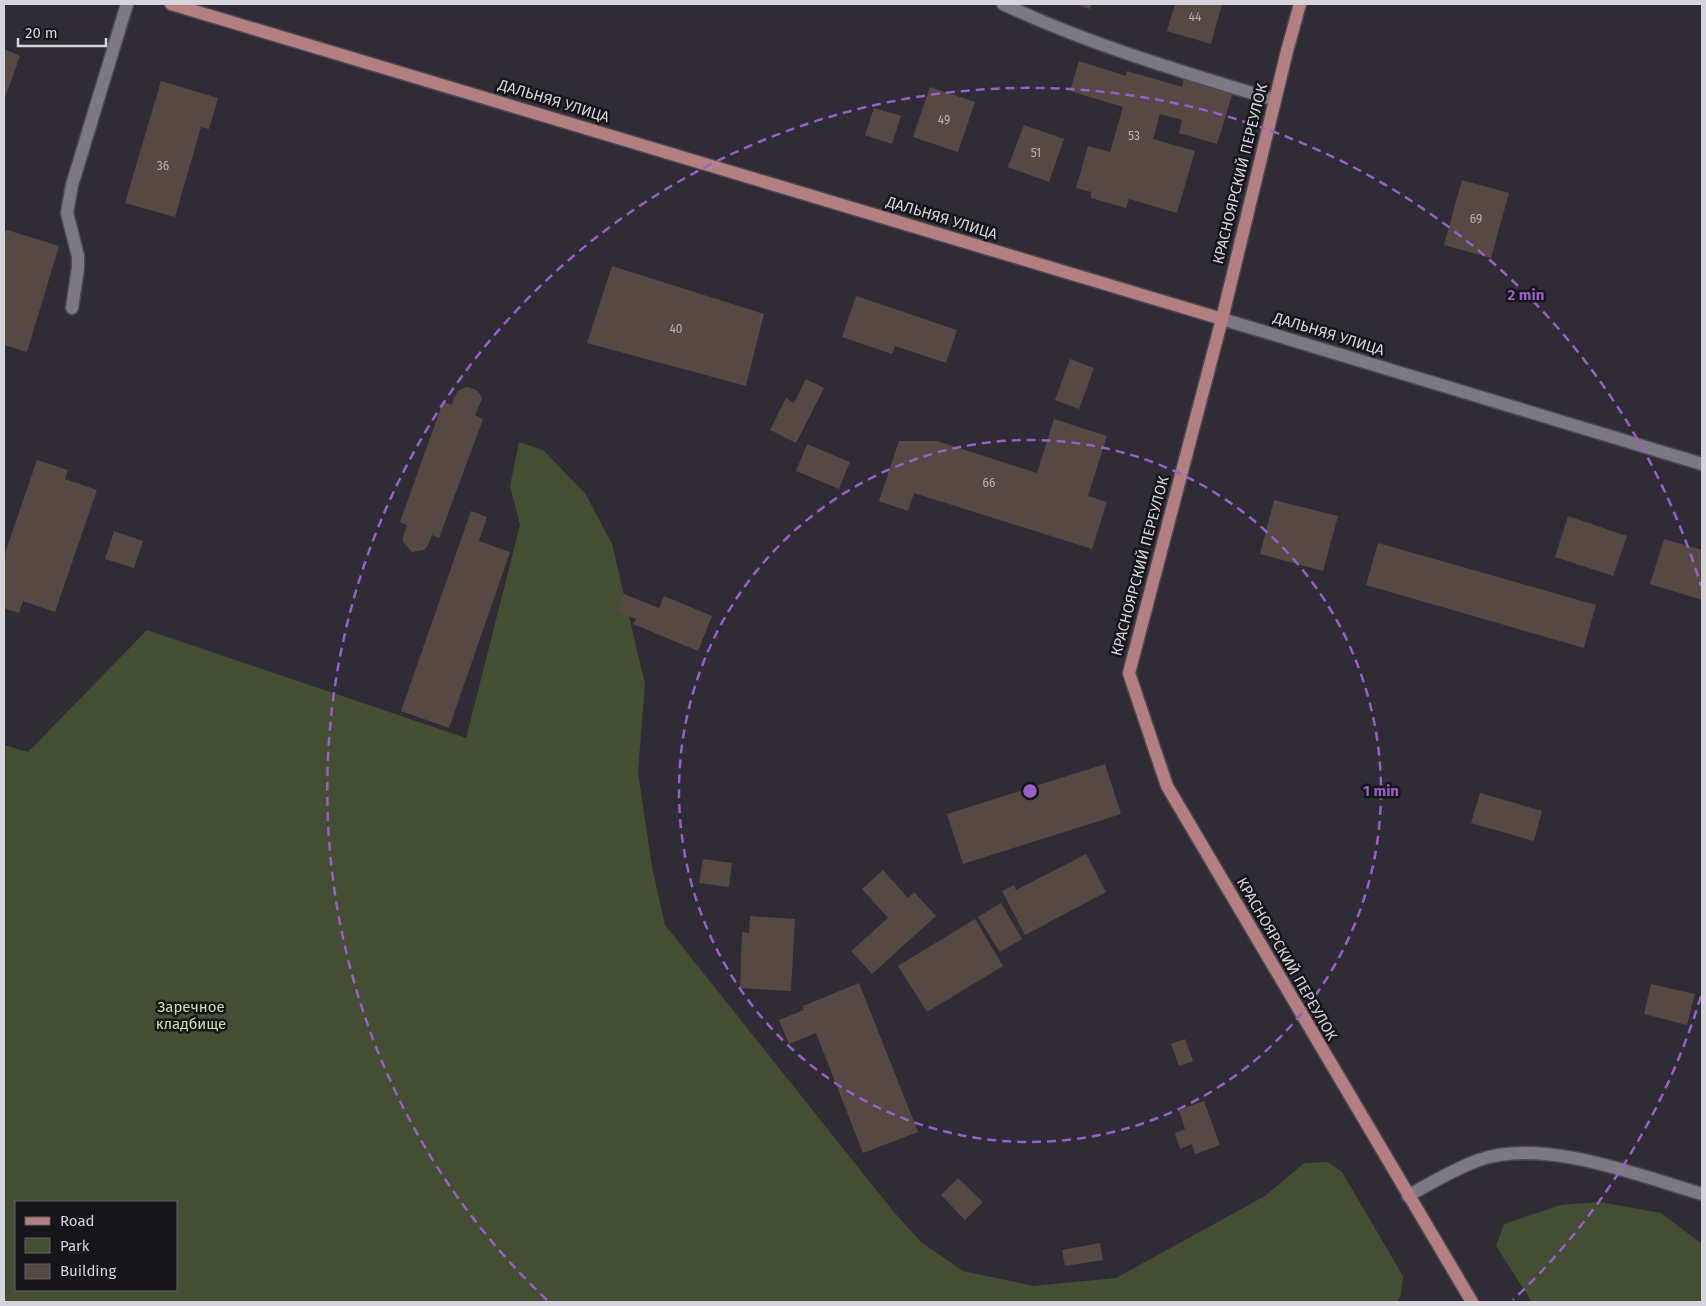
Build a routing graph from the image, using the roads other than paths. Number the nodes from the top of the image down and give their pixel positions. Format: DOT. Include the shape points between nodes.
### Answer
graph roads {
  1 [pos="127,4"];
  2 [pos="171,4"];
  3 [pos="1003,4"];
  4 [pos="1300,4"];
  5 [pos="1275,100"];
  6 [pos="72,308"];
  7 [pos="1222,319"];
  8 [pos="1702,464"];
  9 [pos="1702,1194"];
  10 [pos="1408,1196"];
  11 [pos="1472,1302"];
  1 -- 6 [label="street" via="72,185 68,213 78,256"];
  2 -- 7 [label="main road, ДАЛЬНЯЯ УЛИЦА"];
  3 -- 5 [label="street" via="1160,65"];
  4 -- 5 [label="main road, КРАСНОЯРСКИЙ ПЕРЕУЛОК"];
  5 -- 7 [label="main road, КРАСНОЯРСКИЙ ПЕРЕУЛОК"];
  7 -- 8 [label="street, ДАЛЬНЯЯ УЛИЦА"];
  7 -- 10 [label="main road, КРАСНОЯРСКИЙ ПЕРЕУЛОК" via="1129,673 1167,786"];
  9 -- 10 [label="street" via="1591,1161 1526,1153 1480,1159"];
  10 -- 11 [label="main road, КРАСНОЯРСКИЙ ПЕРЕУЛОК"];
}
